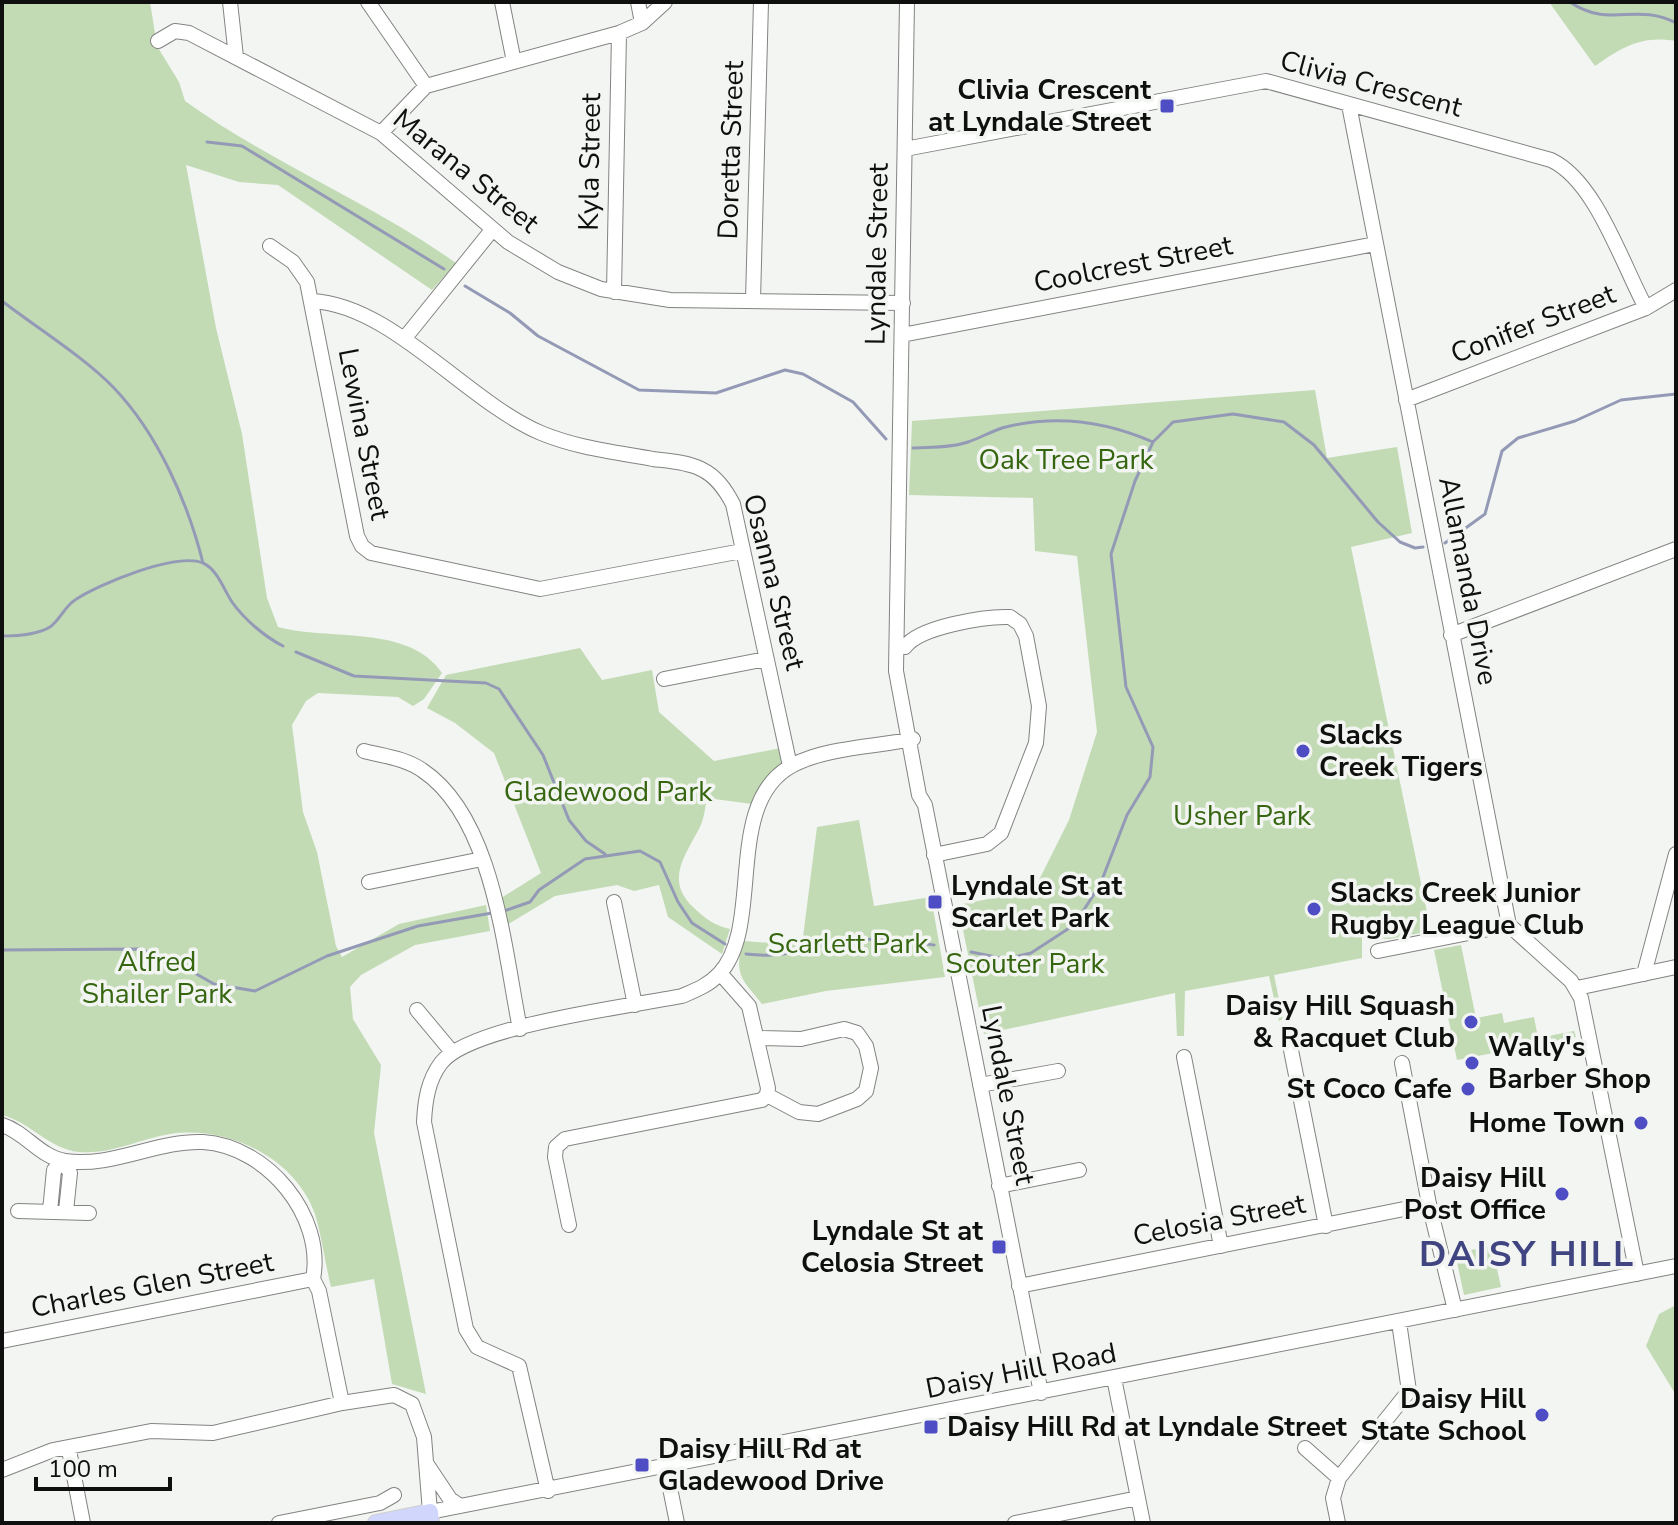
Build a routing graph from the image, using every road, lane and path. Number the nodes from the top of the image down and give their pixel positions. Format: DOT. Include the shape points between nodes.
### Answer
graph roads {
  1 [pos="230,2"];
  2 [pos="368,2"];
  3 [pos="502,2"];
  4 [pos="638,2"];
  5 [pos="665,2"];
  6 [pos="761,2"];
  7 [pos="907,2"];
  8 [pos="642,23"];
  9 [pos="619,33"];
  10 [pos="158,41"];
  11 [pos="236,57"];
  12 [pos="514,62"];
  13 [pos="426,86"];
  14 [pos="1349,105"];
  15 [pos="381,133"];
  16 [pos="905,149"];
  17 [pos="492,230"];
  18 [pos="1375,244"];
  19 [pos="270,246"];
  20 [pos="1676,290"];
  21 [pos="614,292"];
  22 [pos="753,300"];
  23 [pos="312,301"];
  24 [pos="903,303"];
  25 [pos="1646,308"];
  26 [pos="902,335"];
  27 [pos="404,339"];
  28 [pos="1406,400"];
  29 [pos="899,506"];
  30 [pos="1676,549"];
  31 [pos="742,551"];
  32 [pos="905,619"];
  33 [pos="925,632"];
  34 [pos="1451,635"];
  35 [pos="905,647"];
  36 [pos="766,659"];
  37 [pos="664,679"];
  38 [pos="912,739"];
  39 [pos="364,751"];
  40 [pos="790,766"];
  41 [pos="1676,854"];
  42 [pos="934,855"];
  43 [pos="482,859"];
  44 [pos="369,882"];
  45 [pos="614,902"];
  46 [pos="1509,925"];
  47 [pos="1378,951"];
  48 [pos="1676,967"];
  49 [pos="720,973"];
  50 [pos="1644,974"];
  51 [pos="1577,988"];
  52 [pos="635,1005"];
  53 [pos="417,1010"];
  54 [pos="520,1029"];
  55 [pos="1288,1035"];
  56 [pos="758,1038"];
  57 [pos="452,1052"];
  58 [pos="1184,1057"];
  59 [pos="1402,1063"];
  60 [pos="1058,1071"];
  61 [pos="980,1085"];
  62 [pos="767,1095"];
  63 [pos="2,1125"];
  64 [pos="64,1161"];
  65 [pos="1079,1170"];
  66 [pos="999,1186"];
  67 [pos="1429,1204"];
  68 [pos="18,1211"];
  69 [pos="50,1211"];
  70 [pos="66,1211"];
  71 [pos="89,1213"];
  72 [pos="569,1225"];
  73 [pos="1326,1226"];
  74 [pos="1221,1246"];
  75 [pos="1676,1266"];
  76 [pos="1637,1274"];
  77 [pos="313,1279"];
  78 [pos="1019,1286"];
  79 [pos="1455,1310"];
  80 [pos="1399,1322"];
  81 [pos="2,1341"];
  82 [pos="1114,1378"];
  83 [pos="1041,1393"];
  84 [pos="342,1403"];
  85 [pos="1305,1448"];
  86 [pos="69,1450"];
  87 [pos="426,1463"];
  88 [pos="666,1468"];
  89 [pos="2,1470"];
  90 [pos="1339,1478"];
  91 [pos="548,1491"];
  92 [pos="394,1495"];
  93 [pos="1138,1498"];
  94 [pos="460,1506"];
  95 [pos="430,1518"];
  96 [pos="382,1522"];
  97 [pos="83,1523"];
  98 [pos="279,1523"];
  99 [pos="677,1523"];
  100 [pos="1015,1523"];
  101 [pos="1143,1523"];
  102 [pos="1338,1523"];
  1 -- 11 [label="street"];
  2 -- 13 [label="street"];
  3 -- 12 [label="street"];
  4 -- 8 [label="street"];
  5 -- 8 [label="street"];
  6 -- 22 [label="street, Doretta Street"];
  7 -- 16 [label="street, Lyndale Street"];
  8 -- 9 [label="street"];
  9 -- 12 [label="street"];
  9 -- 21 [label="street, Kyla Street"];
  10 -- 11 [label="street, Marana Street" via="175,31 189,33"];
  11 -- 15 [label="street, Marana Street"];
  12 -- 13 [label="street"];
  13 -- 15 [label="street"];
  14 -- 16 [label="street, Clivia Crescent" via="1266,81"];
  14 -- 18 [label="street, Allamanda Drive"];
  14 -- 25 [label="street, Clivia Crescent" via="1567,168 1588,196"];
  15 -- 17 [label="street, Marana Street"];
  16 -- 24 [label="street, Lyndale Street"];
  17 -- 21 [label="street, Marana Street" via="558,272"];
  17 -- 27 [label="street"];
  18 -- 26 [label="street, Coolcrest Street"];
  18 -- 28 [label="street, Allamanda Drive"];
  19 -- 23 [label="street, Lewina Street" via="301,271"];
  20 -- 25 [label="street, Conifer Street"];
  21 -- 22 [label="street, Marana Street" via="670,300"];
  22 -- 24 [label="street, Marana Street"];
  23 -- 27 [label="street, Osanna Street" via="333,302"];
  23 -- 31 [label="street, Lewina Street" via="357,536 371,553 540,589"];
  24 -- 26 [label="street, Lyndale Street"];
  25 -- 28 [label="street, Conifer Street"];
  26 -- 29 [label="street, Lyndale Street"];
  27 -- 31 [label="street, Osanna Street" via="492,407 538,432 583,447 700,468 725,489 733,504"];
  28 -- 34 [label="street, Allamanda Drive"];
  29 -- 32 [label="street, Lyndale Street"];
  29 -- 38 [label="street, Lyndale Street" via="896,671"];
  30 -- 34 [label="street"];
  31 -- 36 [label="street, Osanna Street"];
  32 -- 33 [label="street"];
  32 -- 35 [label="street, Lyndale Street"];
  33 -- 35 [label="street"];
  33 -- 42 [label="street" via="999,617 1020,624 1040,725 1001,833 987,844"];
  34 -- 46 [label="street, Allamanda Drive"];
  35 -- 38 [label="street, Lyndale Street"];
  36 -- 37 [label="street"];
  36 -- 40 [label="street, Osanna Street"];
  38 -- 40 [label="street" via="810,757"];
  38 -- 42 [label="street, Lyndale Street"];
  39 -- 43 [label="street" via="398,759 440,783 459,807"];
  40 -- 49 [label="street" via="761,801 753,823 736,941"];
  41 -- 50 [label="street"];
  42 -- 61 [label="street, Lyndale Street"];
  43 -- 44 [label="street"];
  43 -- 54 [label="street"];
  45 -- 52 [label="street"];
  46 -- 47 [label="street"];
  46 -- 51 [label="street"];
  48 -- 50 [label="street"];
  49 -- 52 [label="street" via="682,996"];
  49 -- 56 [label="street" via="749,1006"];
  50 -- 51 [label="street"];
  51 -- 76 [label="street"];
  52 -- 54 [label="street"];
  53 -- 57 [label="street"];
  54 -- 57 [label="street"];
  55 -- 73 [label="street"];
  56 -- 62 [label="street"];
  56 -- 62 [label="street" via="801,1039 844,1029 857,1033 866,1046 871,1068 866,1091 857,1099 818,1114 799,1112"];
  57 -- 91 [label="street" via="431,1081 424,1122 466,1329 477,1347 519,1366"];
  58 -- 74 [label="street"];
  59 -- 67 [label="street"];
  60 -- 61 [label="street"];
  61 -- 66 [label="street, Lyndale Street"];
  62 -- 72 [label="street" via="565,1139 555,1157"];
  63 -- 64 [label="street"];
  64 -- 69 [label="street" via="54,1170"];
  64 -- 70 [label="street" via="70,1173"];
  64 -- 77 [label="street" via="86,1163 192,1143 238,1151 276,1176 299,1206 315,1268"];
  65 -- 66 [label="street"];
  66 -- 78 [label="street, Lyndale Street"];
  67 -- 73 [label="street, Celosia Street"];
  67 -- 79 [label="street"];
  68 -- 69 [label="street"];
  69 -- 70 [label="street"];
  70 -- 71 [label="street"];
  73 -- 74 [label="street, Celosia Street"];
  74 -- 78 [label="street, Celosia Street"];
  75 -- 76 [label="street, Daisy Hill Road"];
  76 -- 79 [label="street, Daisy Hill Road"];
  77 -- 81 [label="street, Charles Glen Street"];
  77 -- 84 [label="street"];
  78 -- 83 [label="street, Lyndale Street"];
  79 -- 80 [label="street, Daisy Hill Road"];
  80 -- 82 [label="street, Daisy Hill Road"];
  80 -- 90 [label="street" via="1409,1391"];
  82 -- 83 [label="street, Daisy Hill Road"];
  82 -- 93 [label="street"];
  83 -- 88 [label="street, Daisy Hill Road"];
  84 -- 86 [label="street" via="213,1433 151,1431"];
  84 -- 87 [label="street" via="401,1396 412,1404 421,1424"];
  85 -- 90 [label="street"];
  86 -- 89 [label="street" via="53,1450"];
  86 -- 97 [label="street"];
  87 -- 94 [label="street"];
  87 -- 95 [label="street"];
  88 -- 91 [label="street, Daisy Hill Road"];
  88 -- 99 [label="street"];
  90 -- 102 [label="street" via="1333,1498"];
  91 -- 94 [label="street, Daisy Hill Road"];
  92 -- 98 [label="street" via="380,1503"];
  93 -- 100 [label="street"];
  93 -- 101 [label="street"];
  94 -- 95 [label="street, Daisy Hill Road"];
  95 -- 96 [label="main road, Daisy Hill Road"];
}
